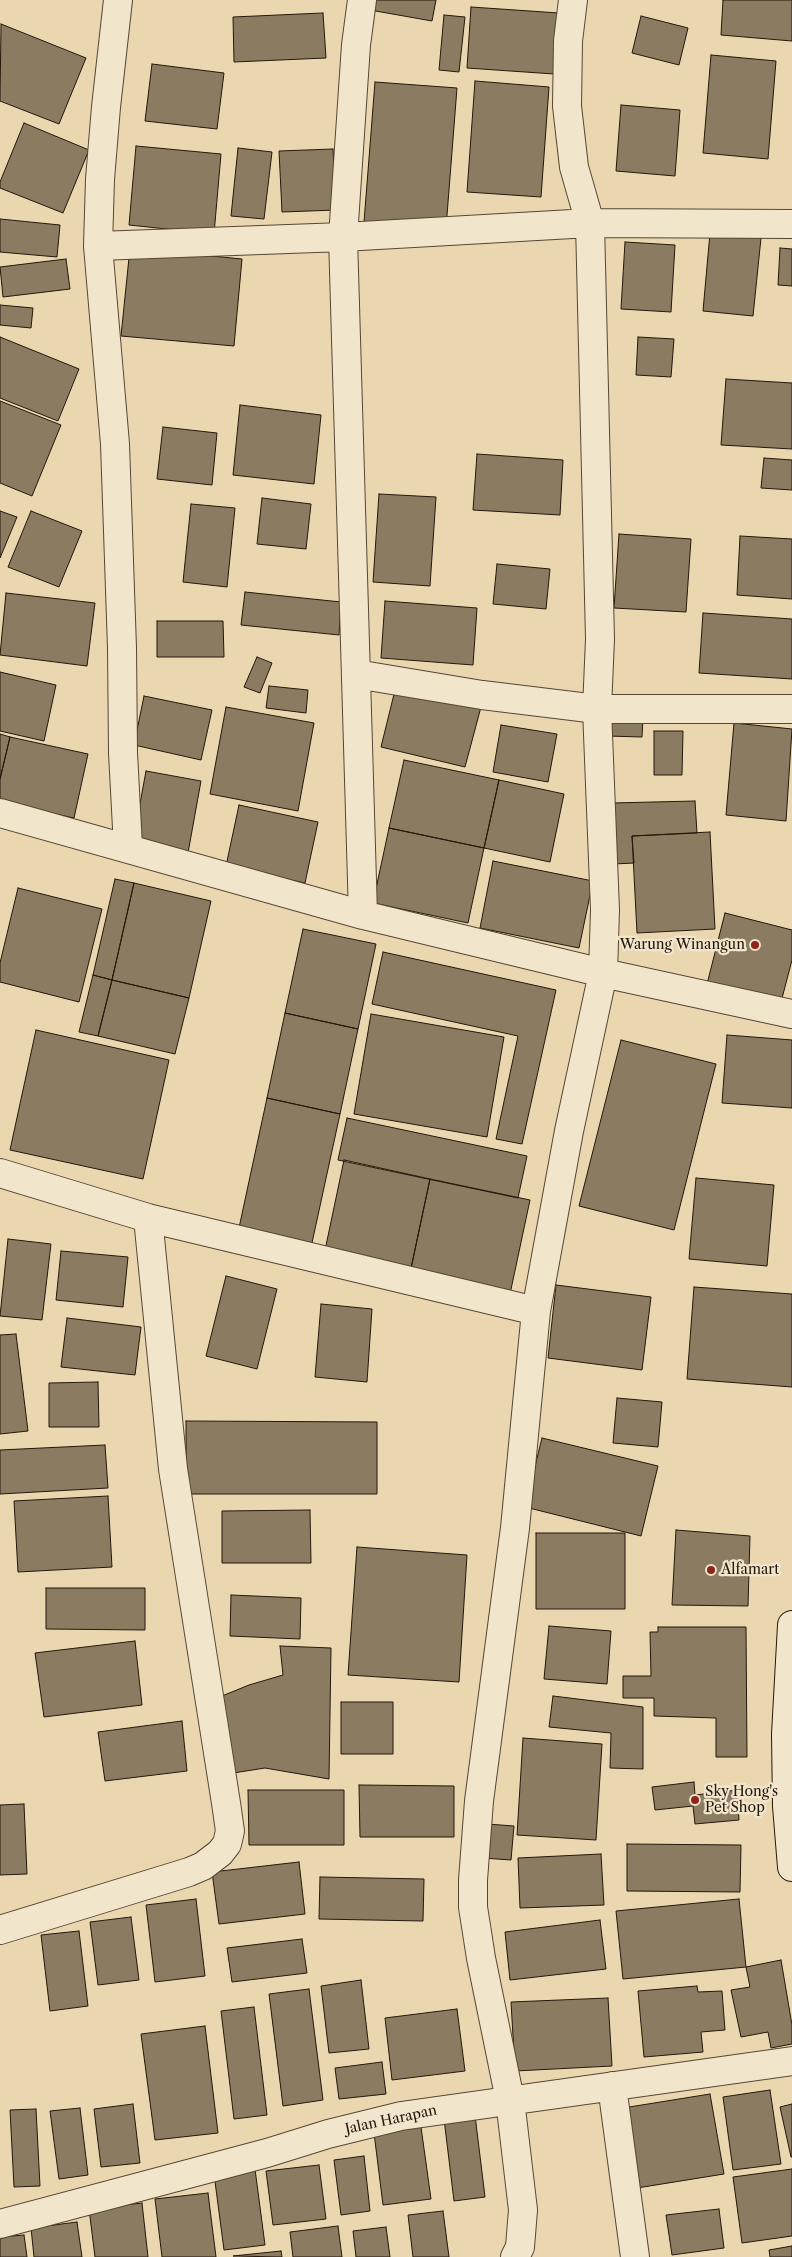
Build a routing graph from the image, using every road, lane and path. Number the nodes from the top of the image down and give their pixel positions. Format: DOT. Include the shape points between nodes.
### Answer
graph roads {
  1 [pos="118,0"];
  2 [pos="362,0"];
  3 [pos="573,0"];
  4 [pos="590,223"];
  5 [pos="792,224"];
  6 [pos="343,237"];
  7 [pos="98,246"];
  8 [pos="356,674"];
  9 [pos="598,709"];
  10 [pos="792,709"];
  11 [pos="0,813"];
  12 [pos="128,847"];
  13 [pos="363,914"];
  14 [pos="603,974"];
  15 [pos="792,1014"];
  16 [pos="0,1173"];
  17 [pos="148,1218"];
  18 [pos="536,1311"];
  19 [pos="792,1624"];
  20 [pos="789,1733"];
  21 [pos="792,1867"];
  22 [pos="0,1930"];
  23 [pos="792,2061"];
  24 [pos="612,2086"];
  25 [pos="510,2100"];
  26 [pos="0,2224"];
  27 [pos="515,2257"];
  28 [pos="635,2257"];
  1 -- 7 [label="street" via="100,179"];
  2 -- 6 [label="street"];
  3 -- 4 [label="street" via="568,41 567,106 574,167"];
  4 -- 5 [label="street"];
  4 -- 6 [label="street"];
  4 -- 9 [label="street" via="600,639"];
  6 -- 7 [label="street"];
  6 -- 8 [label="street"];
  7 -- 12 [label="street" via="115,444"];
  8 -- 9 [label="street" via="482,695"];
  8 -- 13 [label="street"];
  9 -- 10 [label="street"];
  9 -- 14 [label="street" via="605,910"];
  11 -- 12 [label="street"];
  12 -- 13 [label="street"];
  13 -- 14 [label="street"];
  14 -- 15 [label="street"];
  14 -- 18 [label="street" via="569,1131"];
  16 -- 17 [label="street"];
  17 -- 18 [label="street"];
  17 -- 22 [label="street" via="173,1469 230,1831 227,1844 203,1866"];
  18 -- 25 [label="street" via="515,1528 479,1801 473,1880 473,1907 481,1958"];
  19 -- 20 [label="street"];
  20 -- 21 [label="street" via="787,1806"];
  23 -- 24 [label="street, Jalan Harapan"];
  24 -- 25 [label="street, Jalan Harapan"];
  24 -- 28 [label="street"];
  25 -- 26 [label="street, Jalan Harapan" via="401,2116"];
  25 -- 27 [label="street" via="523,2210 520,2247"];
}
